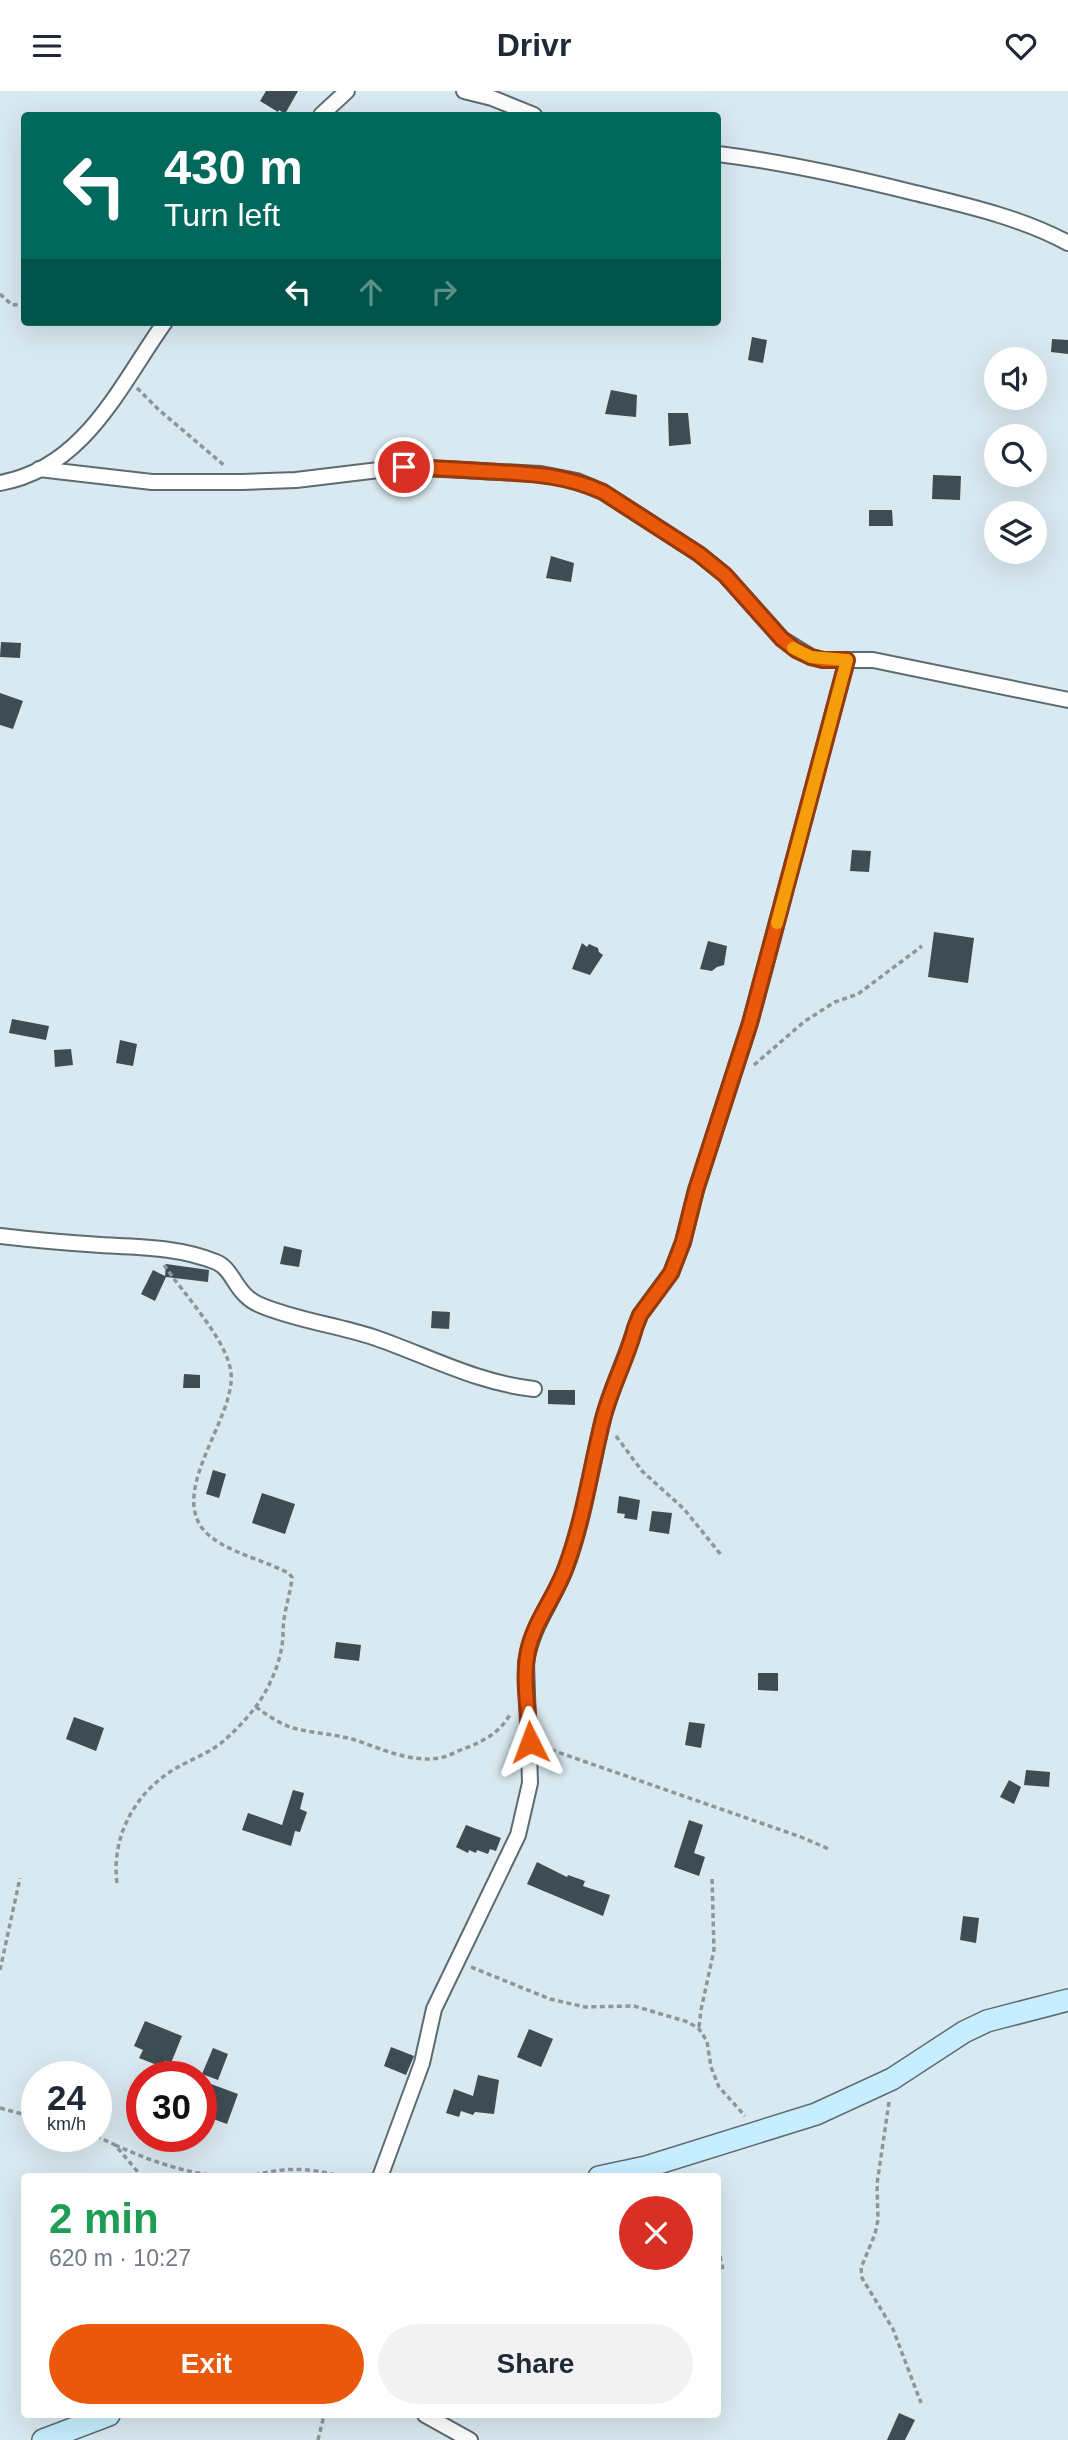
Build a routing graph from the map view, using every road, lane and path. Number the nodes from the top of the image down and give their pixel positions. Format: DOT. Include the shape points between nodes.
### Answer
graph roads {
  1 [pos="347,91"];
  2 [pos="464,91"];
  3 [pos="324,112"];
  4 [pos="527,112"];
  5 [pos="721,154"];
  6 [pos="1068,243"];
  7 [pos="0,294"];
  8 [pos="21,304"];
  9 [pos="162,326"];
  10 [pos="128,379"];
  11 [pos="39,469"];
  12 [pos="0,482"];
  13 [pos="243,482"];
  14 [pos="847,660"];
  15 [pos="1068,700"];
  16 [pos="922,946"];
  17 [pos="730,1084"];
  18 [pos="0,1236"];
  19 [pos="154,1248"];
  20 [pos="534,1389"];
  21 [pos="604,1416"];
  22 [pos="722,1556"];
  23 [pos="527,1688"];
  24 [pos="256,1707"];
  25 [pos="530,1742"];
  26 [pos="831,1850"];
  27 [pos="712,1877"];
  28 [pos="20,1878"];
  29 [pos="117,1883"];
  30 [pos="457,1961"];
  31 [pos="0,1970"];
  32 [pos="1068,2000"];
  33 [pos="699,2028"];
  34 [pos="892,2079"];
  35 [pos="0,2108"];
  36 [pos="21,2114"];
  37 [pos="757,2133"];
  38 [pos="112,2144"];
  39 [pos="115,2145"];
  40 [pos="139,2173"];
  41 [pos="214,2173"];
  42 [pos="262,2173"];
  43 [pos="328,2173"];
  44 [pos="381,2173"];
  45 [pos="618,2173"];
  46 [pos="721,2261"];
  47 [pos="723,2269"];
  48 [pos="921,2403"];
  49 [pos="101,2418"];
  50 [pos="323,2418"];
  51 [pos="430,2418"];
  52 [pos="43,2440"];
  53 [pos="318,2440"];
  54 [pos="470,2440"];
  1 -- 3 [label="street"];
  2 -- 4 [label="street"];
  5 -- 6 [label="street" via="844,175 968,205"];
  7 -- 8 [label="path" via="12,305"];
  9 -- 10 [label="street"];
  10 -- 11 [label="street" via="89,433"];
  10 -- 13 [label="path"];
  11 -- 12 [label="street"];
  11 -- 13 [label="street" via="152,482"];
  13 -- 14 [label="street" via="404,467 541,474 577,481 603,492 699,554 796,650 823,660"];
  14 -- 15 [label="street" via="885,663"];
  14 -- 17 [label="street"];
  16 -- 17 [label="path" via="858,994 805,1021"];
  17 -- 21 [label="street" via="683,1242 671,1273 640,1315"];
  18 -- 19 [label="street"];
  19 -- 20 [label="street" via="219,1263 258,1305 375,1338 504,1386"];
  19 -- 24 [label="path" via="223,1348 232,1376 226,1406 206,1451 192,1504 194,1512 212,1538 292,1577 281,1651"];
  21 -- 22 [label="path" via="642,1471 684,1509"];
  21 -- 23 [label="street" via="578,1532 528,1649"];
  23 -- 24 [label="path" via="506,1722 486,1741 443,1758 383,1751 294,1728"];
  23 -- 25 [label="street"];
  24 -- 29 [label="path" via="228,1738 171,1771 140,1798 117,1849"];
  25 -- 26 [label="path"];
  25 -- 30 [label="street" via="530,1783 518,1835"];
  27 -- 33 [label="path" via="714,1950"];
  28 -- 31 [label="path"];
  30 -- 33 [label="path" via="550,1999 585,2007 634,2006"];
  30 -- 44 [label="street" via="434,2008 422,2063"];
  32 -- 34 [label="main road" via="986,2021"];
  33 -- 37 [label="path" via="719,2087"];
  34 -- 37 [label="main road" via="816,2114"];
  34 -- 48 [label="path" via="877,2184 878,2220 861,2269 897,2337"];
  35 -- 36 [label="path"];
  37 -- 45 [label="main road"];
  38 -- 39 [label="path"];
  39 -- 40 [label="path"];
  39 -- 41 [label="path" via="152,2162"];
  42 -- 43 [label="path" via="284,2169"];
  46 -- 47 [label="path"];
  49 -- 52 [label="main road"];
  50 -- 53 [label="path"];
  51 -- 54 [label="street"];
}
